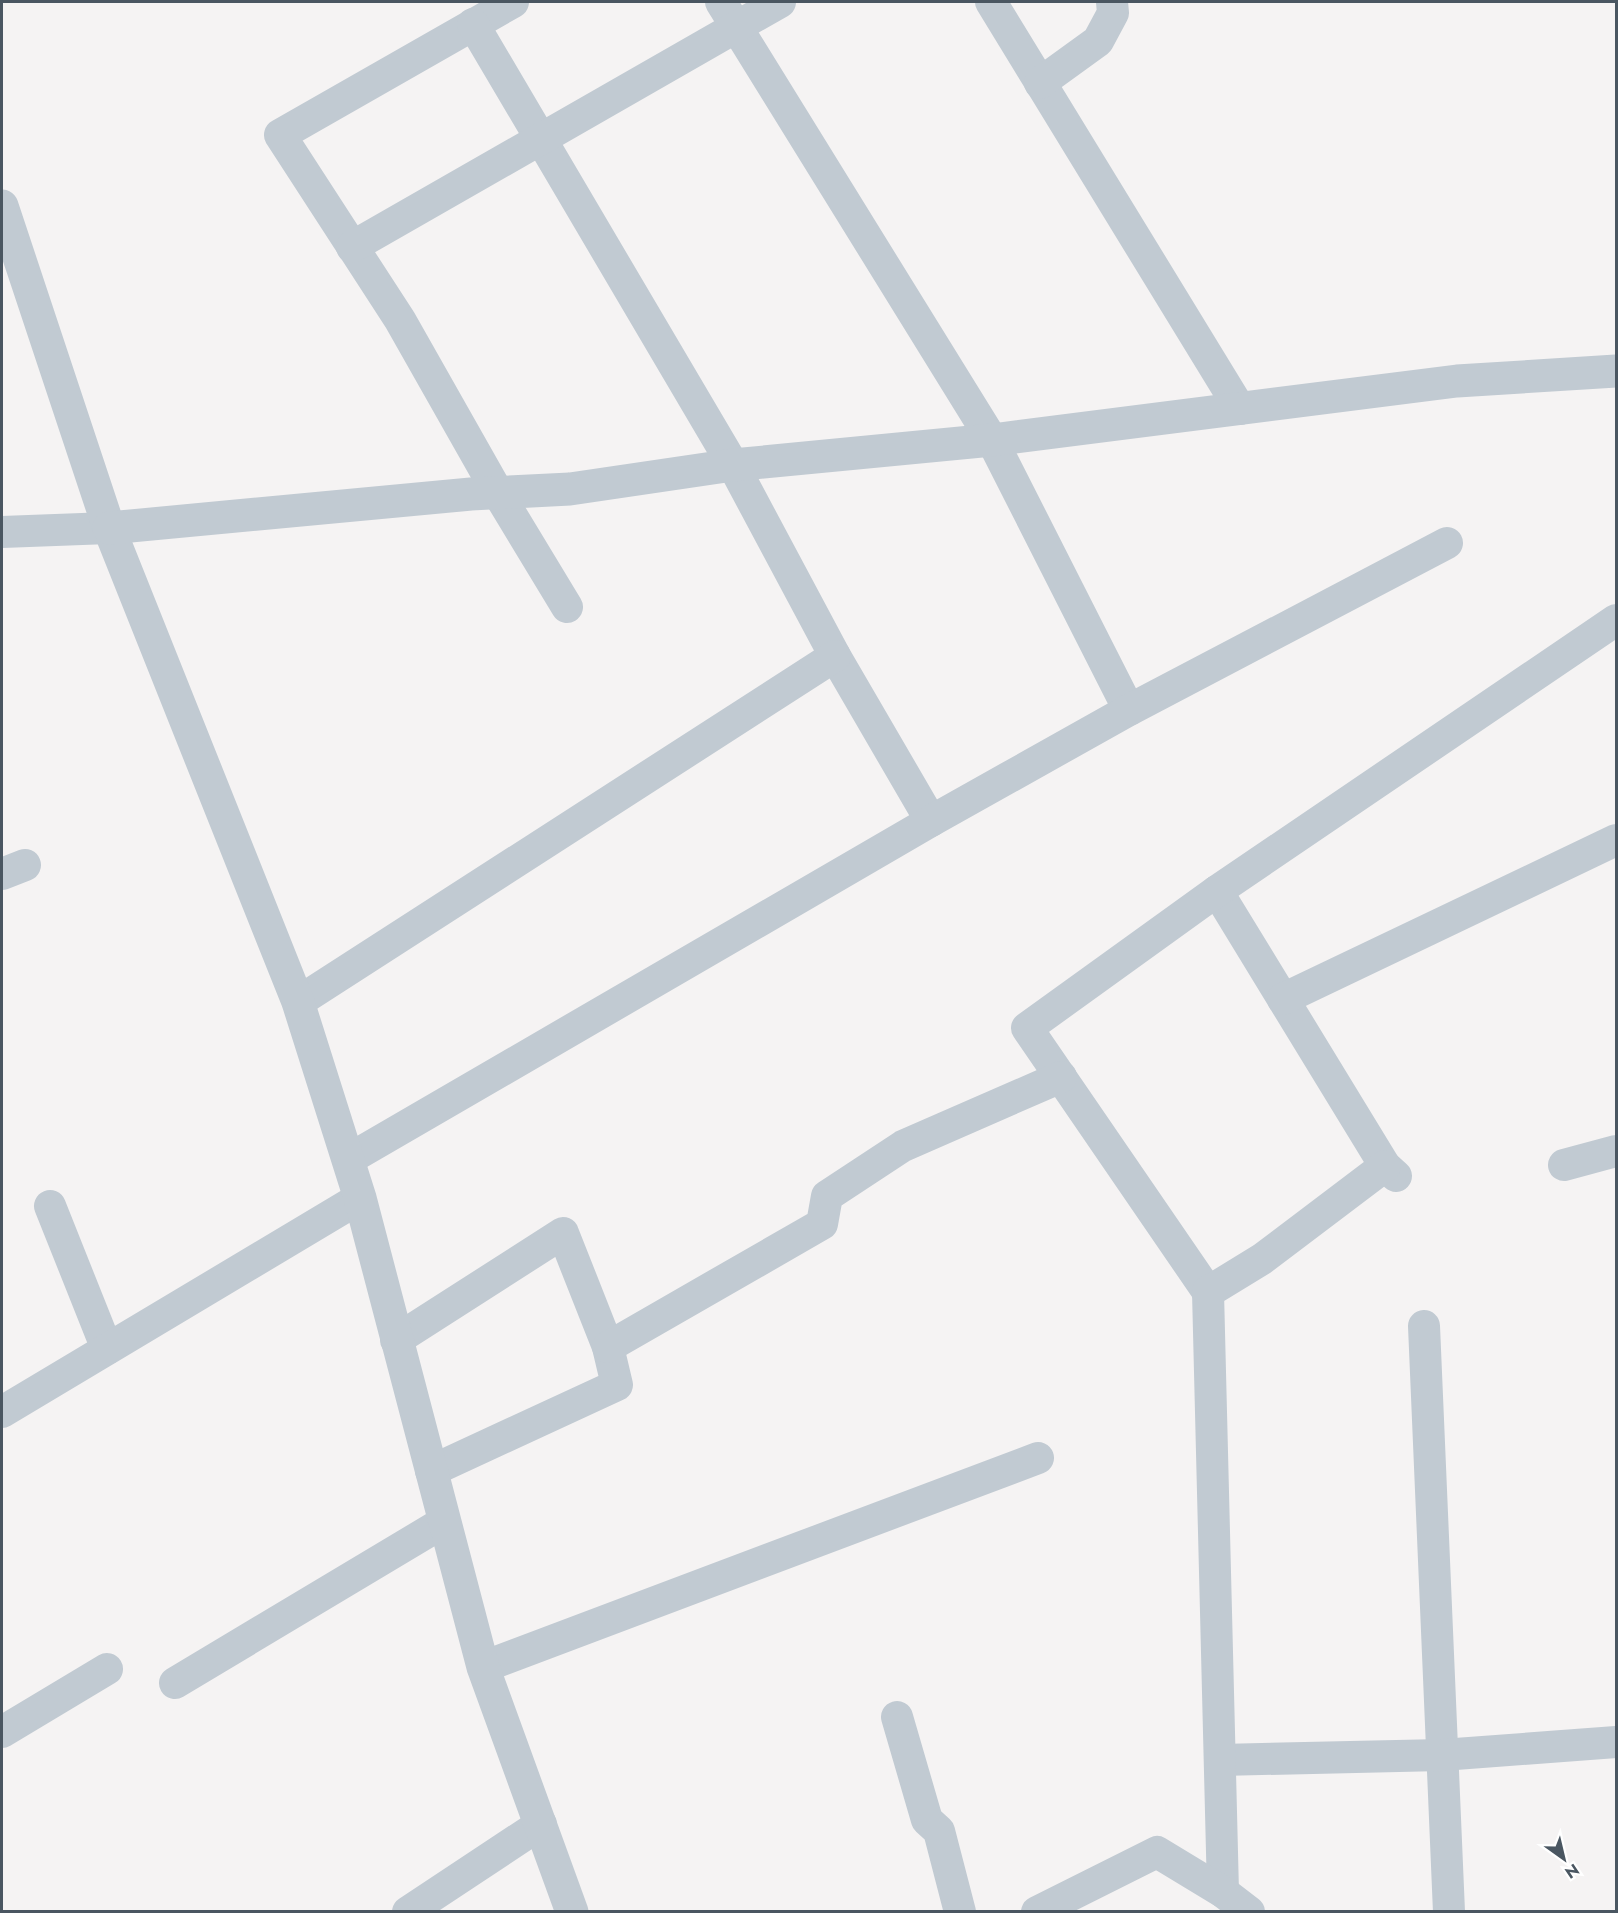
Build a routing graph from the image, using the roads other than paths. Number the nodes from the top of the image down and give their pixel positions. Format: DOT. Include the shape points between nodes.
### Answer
graph roads {
  1 [pos="513,2"];
  2 [pos="780,2"];
  3 [pos="991,2"];
  4 [pos="1112,2"];
  5 [pos="729,14"];
  6 [pos="473,24"];
  7 [pos="1040,83"];
  8 [pos="540,139"];
  9 [pos="2,206"];
  10 [pos="352,247"];
  11 [pos="1617,370"];
  12 [pos="1240,409"];
  13 [pos="992,440"];
  14 [pos="733,465"];
  15 [pos="498,493"];
  16 [pos="109,528"];
  17 [pos="2,532"];
  18 [pos="1447,543"];
  19 [pos="567,607"];
  20 [pos="1617,620"];
  21 [pos="835,656"];
  22 [pos="1129,710"];
  23 [pos="931,821"];
  24 [pos="1617,840"];
  25 [pos="1218,891"];
  26 [pos="1283,999"];
  27 [pos="298,1002"];
  28 [pos="1061,1077"];
  29 [pos="1617,1150"];
  30 [pos="349,1159"];
  31 [pos="1564,1165"];
  32 [pos="360,1198"];
  33 [pos="50,1206"];
  34 [pos="1208,1292"];
  35 [pos="1424,1326"];
  36 [pos="396,1340"];
  37 [pos="608,1347"];
  38 [pos="107,1349"];
  39 [pos="2,1412"];
  40 [pos="1038,1458"];
  41 [pos="430,1471"];
  42 [pos="444,1522"];
  43 [pos="483,1667"];
  44 [pos="107,1669"];
  45 [pos="175,1683"];
  46 [pos="897,1717"];
  47 [pos="2,1732"];
  48 [pos="1617,1742"];
  49 [pos="1442,1755"];
  50 [pos="1220,1760"];
  51 [pos="540,1824"];
  52 [pos="1223,1892"];
  53 [pos="408,1911"];
  54 [pos="572,1911"];
  55 [pos="960,1911"];
  56 [pos="1037,1911"];
  57 [pos="1249,1911"];
  58 [pos="1449,1911"];
  1 -- 6 [label="street"];
  2 -- 5 [label="street"];
  3 -- 7 [label="street"];
  4 -- 7 [label="street" via="1113,13 1098,41"];
  5 -- 8 [label="street"];
  5 -- 13 [label="street"];
  6 -- 8 [label="street"];
  6 -- 10 [label="street" via="280,135"];
  7 -- 12 [label="street"];
  8 -- 10 [label="street"];
  8 -- 14 [label="street"];
  9 -- 16 [label="street"];
  10 -- 15 [label="street" via="400,320"];
  11 -- 12 [label="street" via="1457,381"];
  12 -- 13 [label="street"];
  13 -- 14 [label="street"];
  13 -- 22 [label="street"];
  14 -- 15 [label="street" via="570,489"];
  14 -- 21 [label="street"];
  15 -- 16 [label="street"];
  15 -- 19 [label="street"];
  16 -- 17 [label="street"];
  16 -- 27 [label="street"];
  18 -- 22 [label="street"];
  20 -- 25 [label="street"];
  21 -- 23 [label="street"];
  21 -- 27 [label="street"];
  22 -- 23 [label="street"];
  23 -- 30 [label="street"];
  24 -- 26 [label="street"];
  25 -- 26 [label="street"];
  25 -- 28 [label="street" via="1027,1028"];
  26 -- 34 [label="street" via="1390,1171"];
  27 -- 30 [label="street"];
  28 -- 34 [label="street"];
  28 -- 37 [label="street" via="903,1146 827,1196 822,1224"];
  29 -- 31 [label="street"];
  30 -- 32 [label="street"];
  32 -- 36 [label="street"];
  32 -- 38 [label="street"];
  33 -- 38 [label="street"];
  34 -- 50 [label="street"];
  35 -- 49 [label="street"];
  36 -- 37 [label="street" via="563,1233"];
  36 -- 41 [label="street"];
  37 -- 41 [label="street" via="617,1385"];
  38 -- 39 [label="street"];
  40 -- 43 [label="street"];
  41 -- 42 [label="street"];
  42 -- 43 [label="street"];
  42 -- 45 [label="street"];
  43 -- 51 [label="street"];
  44 -- 47 [label="street"];
  46 -- 55 [label="street" via="927,1820 939,1831"];
  48 -- 49 [label="street"];
  49 -- 50 [label="street"];
  49 -- 58 [label="street"];
  50 -- 52 [label="street"];
  51 -- 53 [label="street"];
  51 -- 54 [label="street"];
  52 -- 56 [label="street" via="1157,1852"];
  52 -- 57 [label="street"];
}
